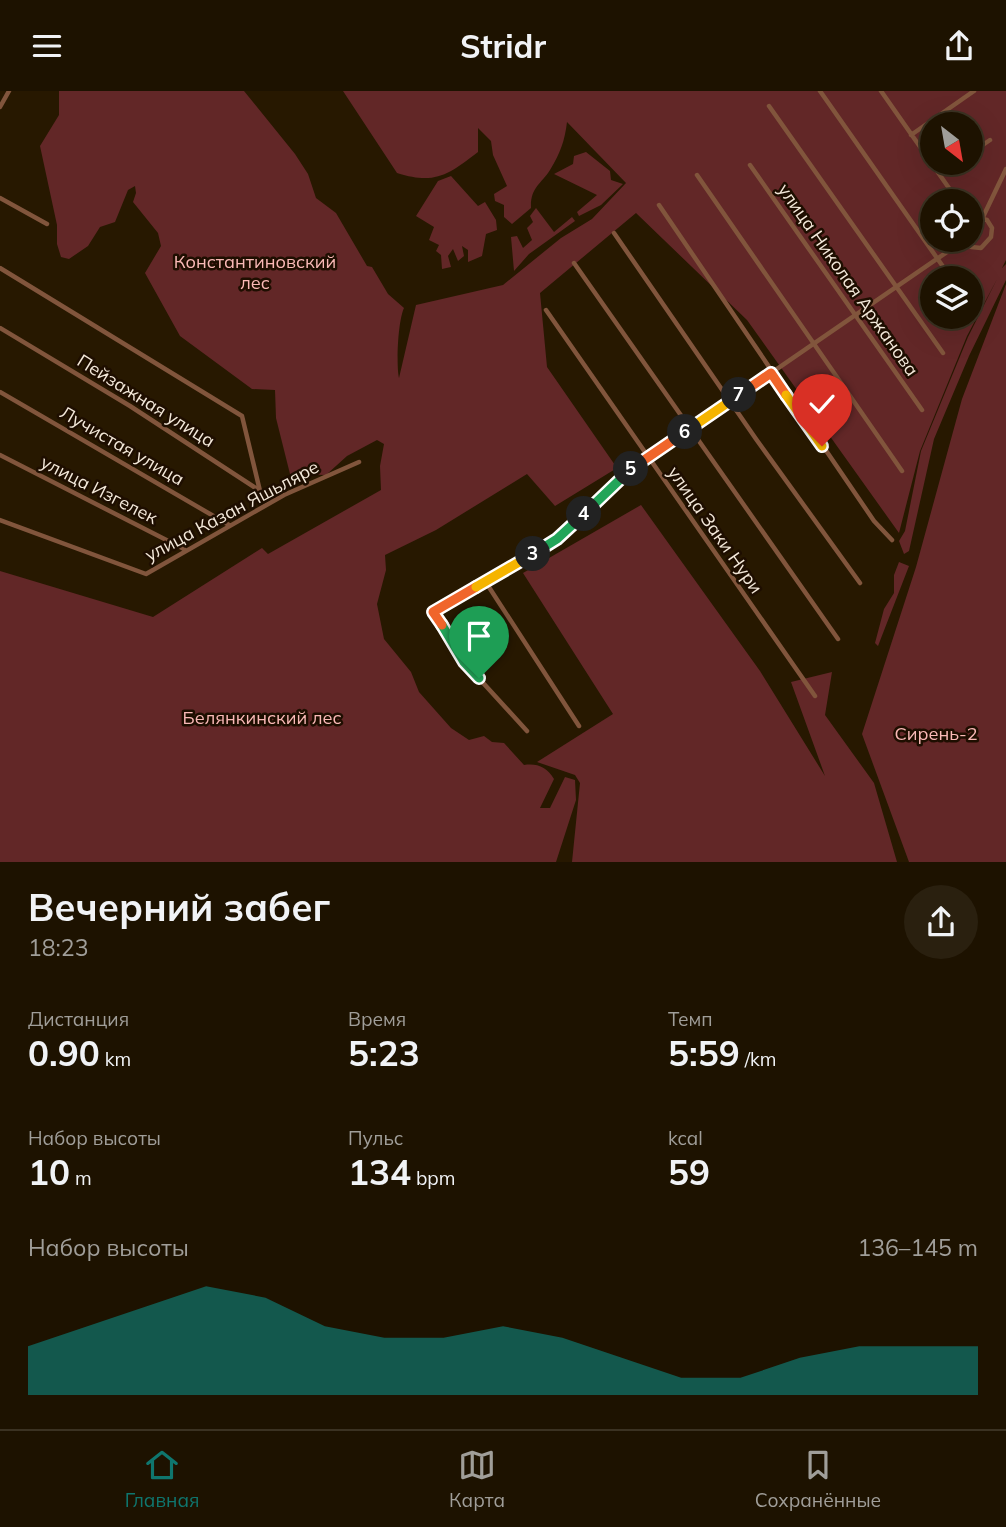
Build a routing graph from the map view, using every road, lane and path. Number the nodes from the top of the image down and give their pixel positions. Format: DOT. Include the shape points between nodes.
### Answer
graph roads {
  1 [pos="9,91"];
  2 [pos="820,91"];
  3 [pos="974,91"];
  4 [pos="883,92"];
  5 [pos="769,106"];
  6 [pos="0,107"];
  7 [pos="911,135"];
  8 [pos="990,140"];
  9 [pos="984,144"];
  10 [pos="920,147"];
  11 [pos="750,165"];
  12 [pos="1006,169"];
  13 [pos="697,175"];
  14 [pos="940,175"];
  15 [pos="950,189"];
  16 [pos="0,198"];
  17 [pos="659,205"];
  18 [pos="983,217"];
  19 [pos="47,224"];
  20 [pos="614,233"];
  21 [pos="983,244"];
  22 [pos="947,252"];
  23 [pos="937,259"];
  24 [pos="574,263"];
  25 [pos="942,266"];
  26 [pos="0,268"];
  27 [pos="897,287"];
  28 [pos="546,310"];
  29 [pos="855,315"];
  30 [pos="0,328"];
  31 [pos="814,344"];
  32 [pos="943,353"];
  33 [pos="771,373"];
  34 [pos="0,392"];
  35 [pos="730,401"];
  36 [pos="922,411"];
  37 [pos="688,430"];
  38 [pos="0,455"];
  39 [pos="648,458"];
  40 [pos="359,462"];
  41 [pos="902,471"];
  42 [pos="260,491"];
  43 [pos="274,500"];
  44 [pos="0,520"];
  45 [pos="229,525"];
  46 [pos="892,540"];
  47 [pos="185,550"];
  48 [pos="485,581"];
  49 [pos="860,583"];
  50 [pos="838,639"];
  51 [pos="815,696"];
  52 [pos="579,726"];
  53 [pos="527,731"];
  1 -- 6 [label="street"];
  2 -- 23 [label="street"];
  3 -- 7 [label="street"];
  4 -- 7 [label="street"];
  5 -- 27 [label="street"];
  7 -- 10 [label="street"];
  8 -- 9 [label="street"];
  11 -- 29 [label="street, улица Николая Аржанова"];
  12 -- 18 [label="street"];
  13 -- 31 [label="street"];
  14 -- 15 [label="street"];
  16 -- 19 [label="street"];
  17 -- 33 [label="street"];
  18 -- 21 [label="street" via="992,228 989,241"];
  20 -- 35 [label="street"];
  22 -- 23 [label="street"];
  23 -- 25 [label="street"];
  23 -- 27 [label="street"];
  24 -- 37 [label="street"];
  26 -- 42 [label="street, улица Казан Яшьляре" via="242,416"];
  27 -- 29 [label="street"];
  27 -- 32 [label="street"];
  28 -- 39 [label="street, улица Заки Нури"];
  29 -- 31 [label="street"];
  29 -- 36 [label="street, улица Николая Аржанова"];
  30 -- 42 [label="street, Пейзажная улица"];
  31 -- 33 [label="street"];
  31 -- 41 [label="street"];
  33 -- 35 [label="street"];
  33 -- 46 [label="street"];
  34 -- 45 [label="street, Лучистая улица"];
  35 -- 37 [label="street"];
  35 -- 49 [label="street"];
  37 -- 39 [label="street"];
  37 -- 50 [label="street"];
  38 -- 47 [label="street, улица Изгелек"];
  39 -- 48 [label="street" via="624,474 557,539"];
  39 -- 51 [label="street, улица Заки Нури"];
  40 -- 43 [label="street, улица Казан Яшьляре"];
  42 -- 43 [label="street, Пейзажная улица"];
  43 -- 45 [label="street, улица Казан Яшьляре"];
  44 -- 47 [label="street, улица Казан Яшьляре" via="146,574"];
  45 -- 47 [label="street, улица Казан Яшьляре"];
  48 -- 52 [label="street"];
  48 -- 53 [label="street" via="433,612 464,662"];
}
